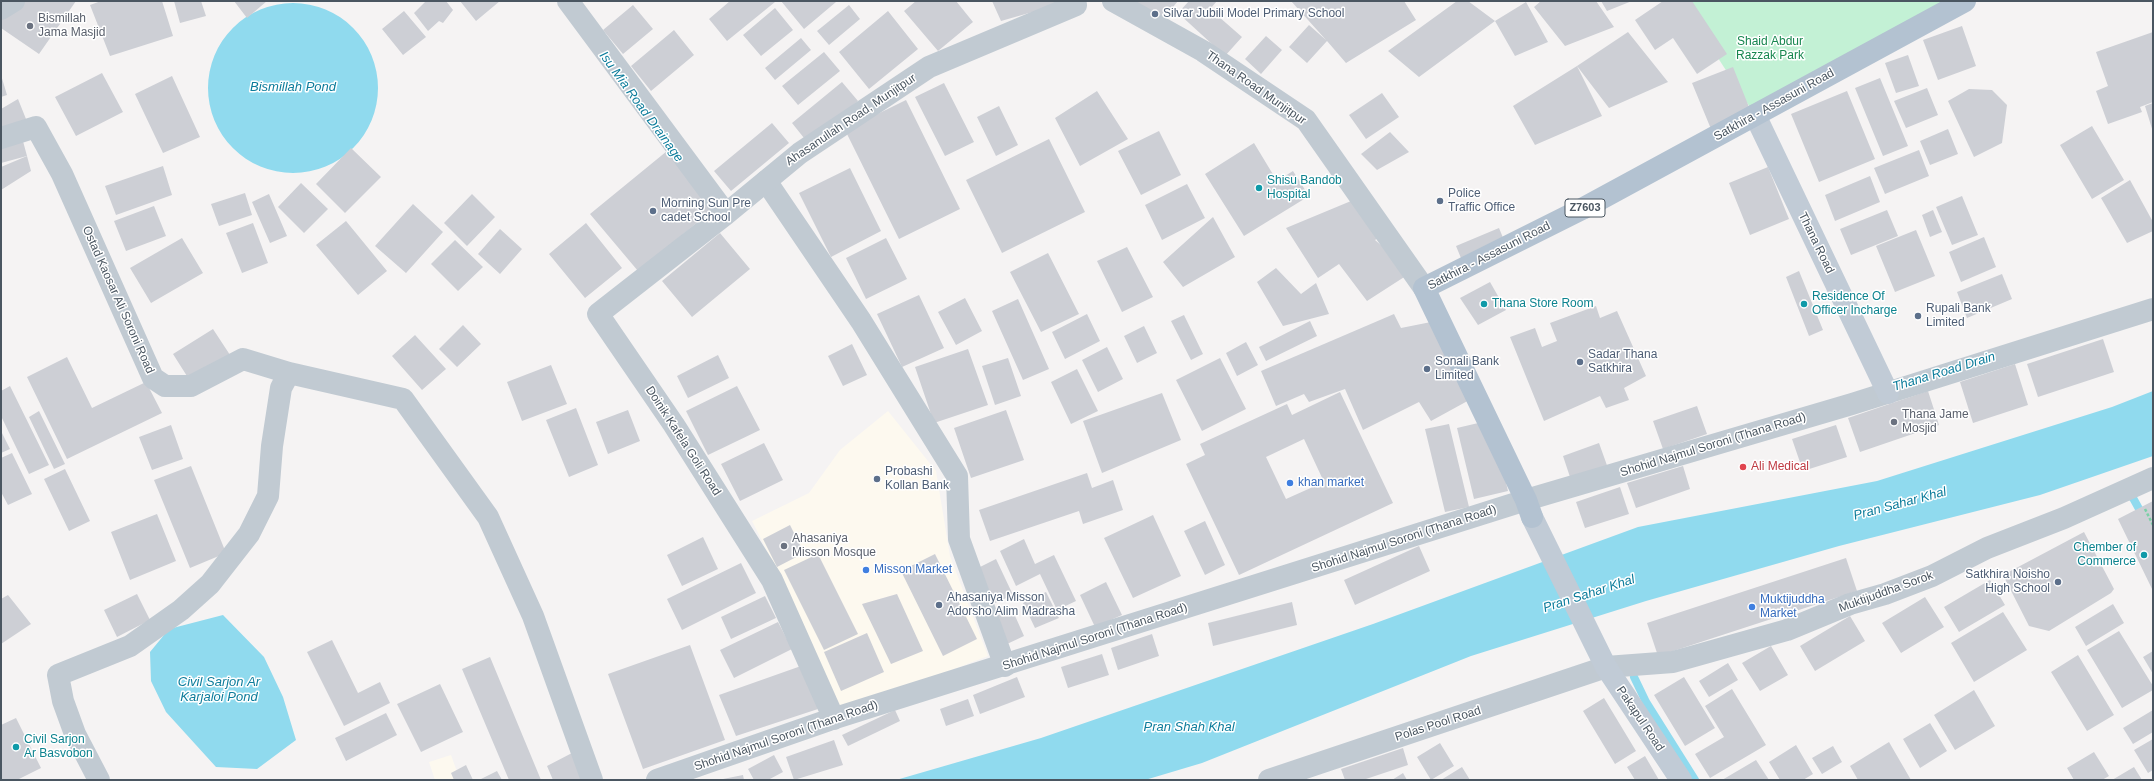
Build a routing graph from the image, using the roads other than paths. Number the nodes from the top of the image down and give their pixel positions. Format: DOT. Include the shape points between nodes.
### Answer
graph roads {
  1 [pos="14,1"];
  2 [pos="568,1"];
  3 [pos="1113,1"];
  4 [pos="1965,1"];
  5 [pos="1079,2"];
  6 [pos="1,9"];
  7 [pos="1755,115"];
  8 [pos="1,138"];
  9 [pos="766,181"];
  10 [pos="726,214"];
  11 [pos="1424,288"];
  12 [pos="2153,309"];
  13 [pos="289,373"];
  14 [pos="1888,393"];
  15 [pos="2153,478"];
  16 [pos="1529,509"];
  17 [pos="1604,662"];
  18 [pos="1005,666"];
  19 [pos="834,719"];
  20 [pos="99,780"];
  21 [pos="592,780"];
  22 [pos="658,780"];
  23 [pos="1269,780"];
  24 [pos="1681,780"];
  1 -- 6 [label="street"];
  2 -- 10 [label="street"];
  3 -- 11 [label="street, Thana Road Munjitpur" via="1203,51 1306,120"];
  4 -- 7 [label="main road, Satkhira - Assasuni Road / Z7603"];
  5 -- 9 [label="street, Ahasanullah Road, Munjitpur" via="929,67 800,153"];
  7 -- 11 [label="main road, Satkhira - Assasuni Road / Z7603" via="1582,209"];
  7 -- 14 [label="main road, Thana Road"];
  8 -- 13 [label="street, Ostad Kaosar Ali Soroni Road" via="36,127 62,174 153,378 165,386 191,386 243,359"];
  9 -- 10 [label="street, Ahasanullah Road, Munjitpur"];
  9 -- 18 [label="street" via="861,321 957,476 959,539"];
  10 -- 19 [label="street, Doinik Kafela Goli Road" via="598,314 674,425 772,580"];
  11 -- 16 [label="main road, Satkhira - Assasuni Road"];
  12 -- 14 [label="street, Shohid Najmul Soroni (Thana Road)"];
  13 -- 20 [label="street" via="281,388 272,446 268,496 249,534 210,584 181,610 130,646 58,675 63,701 75,734"];
  13 -- 21 [label="street" via="403,399 488,517 533,616"];
  14 -- 16 [label="street, Shohid Najmul Soroni (Thana Road)"];
  15 -- 17 [label="street, Muktijuddha Sorok" via="2064,518 1987,548 1932,576 1886,594 1850,604 1787,630 1673,662"];
  16 -- 17 [label="main road, Pakapul Road"];
  16 -- 18 [label="street, Shohid Najmul Soroni (Thana Road)"];
  17 -- 23 [label="street, Polas Pool Road"];
  17 -- 24 [label="main road, Pakapul Road"];
  18 -- 19 [label="street, Shohid Najmul Soroni (Thana Road)"];
  19 -- 22 [label="street, Shohid Najmul Soroni (Thana Road)"];
}
